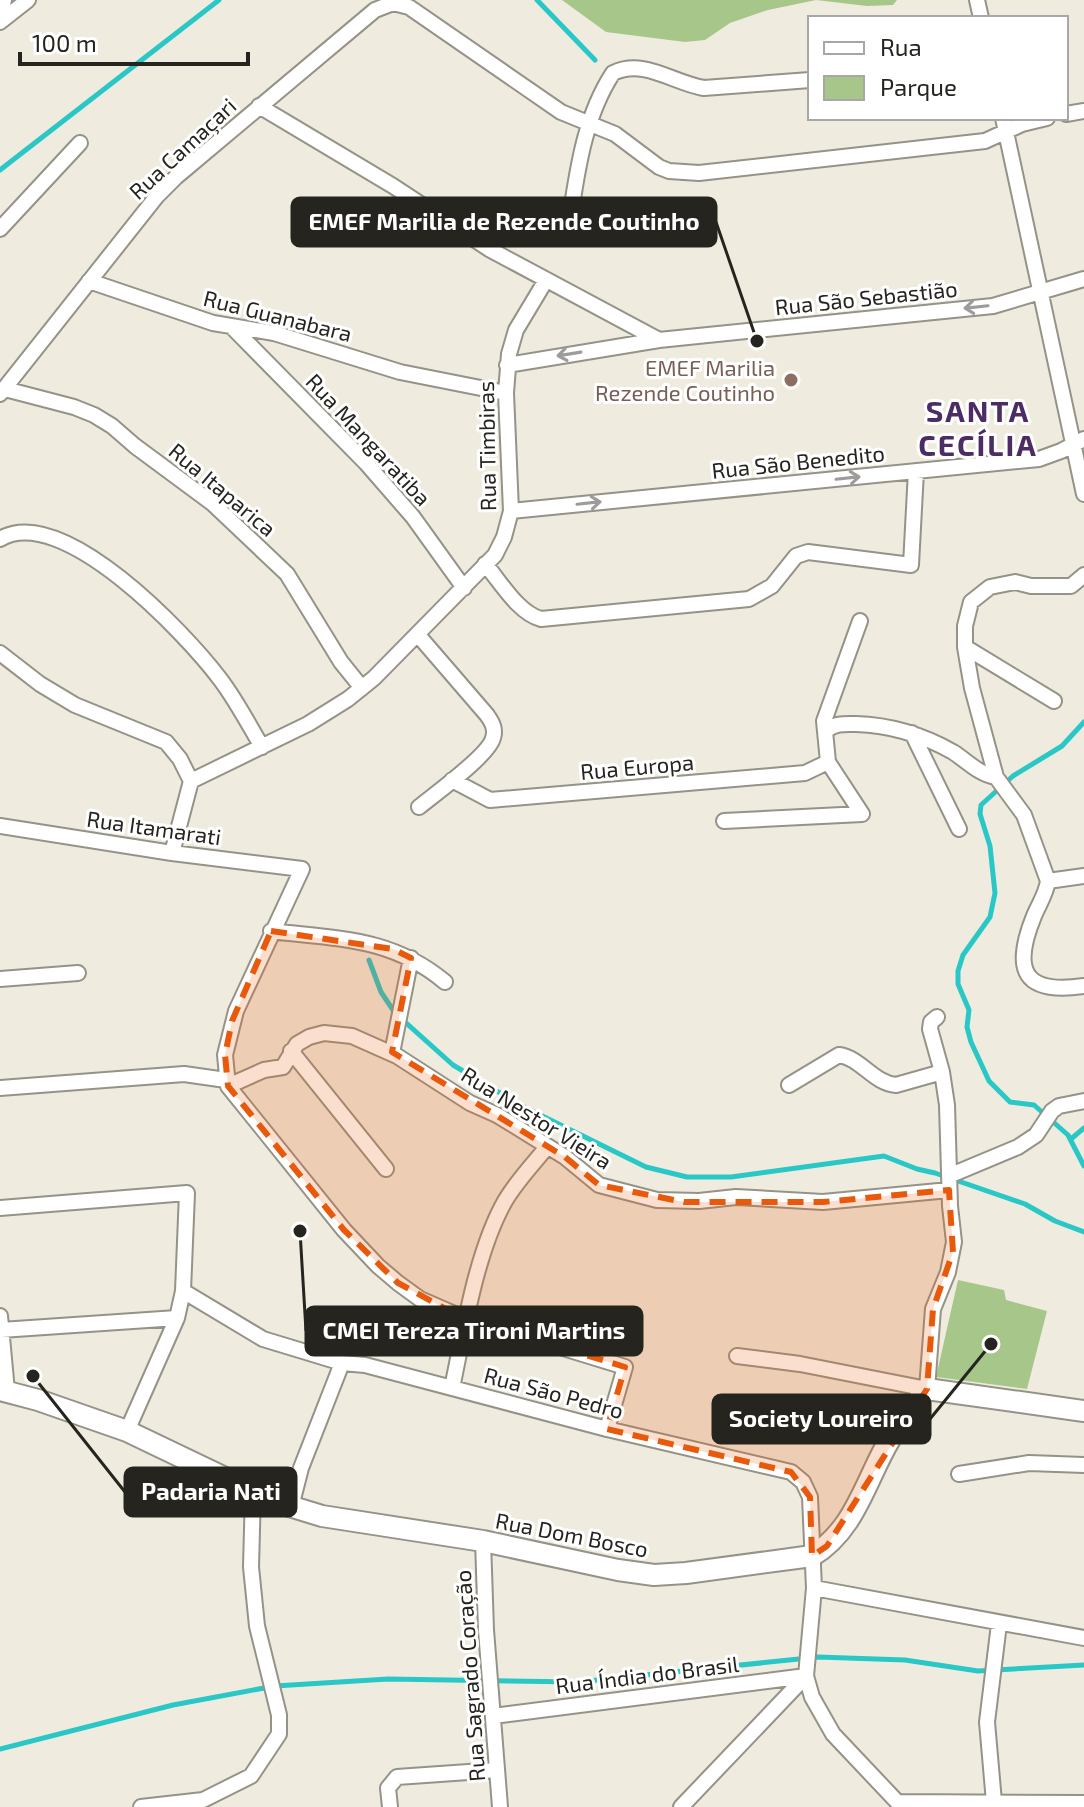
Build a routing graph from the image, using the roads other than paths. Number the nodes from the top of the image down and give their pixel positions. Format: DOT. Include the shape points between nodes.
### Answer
graph roads {
  1 [pos="4,0"];
  2 [pos="28,0"];
  3 [pos="0,21"];
  4 [pos="808,80"];
  5 [pos="259,106"];
  6 [pos="1039,120"];
  7 [pos="589,123"];
  8 [pos="1005,125"];
  9 [pos="80,143"];
  10 [pos="571,212"];
  11 [pos="0,229"];
  12 [pos="1084,279"];
  13 [pos="546,280"];
  14 [pos="89,281"];
  15 [pos="1041,292"];
  16 [pos="232,327"];
  17 [pos="659,340"];
  18 [pos="507,365"];
  19 [pos="2,391"];
  20 [pos="506,393"];
  21 [pos="1078,442"];
  22 [pos="916,471"];
  23 [pos="1084,494"];
  24 [pos="511,511"];
  25 [pos="0,539"];
  26 [pos="485,564"];
  27 [pos="1084,575"];
  28 [pos="464,588"];
  29 [pos="860,621"];
  30 [pos="418,635"];
  31 [pos="965,647"];
  32 [pos="0,653"];
  33 [pos="362,688"];
  34 [pos="1054,701"];
  35 [pos="827,730"];
  36 [pos="912,733"];
  37 [pos="262,747"];
  38 [pos="828,762"];
  39 [pos="996,777"];
  40 [pos="452,780"];
  41 [pos="191,781"];
  42 [pos="419,807"];
  43 [pos="724,821"];
  44 [pos="0,826"];
  45 [pos="959,829"];
  46 [pos="172,853"];
  47 [pos="1084,876"];
  48 [pos="1048,881"];
  49 [pos="271,931"];
  50 [pos="411,958"];
  51 [pos="78,973"];
  52 [pos="0,979"];
  53 [pos="445,982"];
  54 [pos="1084,986"];
  55 [pos="937,1017"];
  56 [pos="291,1051"];
  57 [pos="392,1053"];
  58 [pos="942,1072"];
  59 [pos="227,1083"];
  60 [pos="789,1085"];
  61 [pos="0,1088"];
  62 [pos="1084,1101"];
  63 [pos="547,1147"];
  64 [pos="386,1169"];
  65 [pos="950,1182"];
  66 [pos="0,1208"];
  67 [pos="183,1291"];
  68 [pos="177,1318"];
  69 [pos="467,1319"];
  70 [pos="1,1323"];
  71 [pos="737,1356"];
  72 [pos="342,1363"];
  73 [pos="452,1388"];
  74 [pos="927,1389"];
  75 [pos="4,1390"];
  76 [pos="1084,1411"];
  77 [pos="607,1429"];
  78 [pos="127,1431"];
  79 [pos="1084,1465"];
  80 [pos="959,1474"];
  81 [pos="253,1492"];
  82 [pos="291,1507"];
  83 [pos="483,1541"];
  84 [pos="812,1556"];
  85 [pos="814,1588"];
  86 [pos="999,1624"];
  87 [pos="1084,1638"];
  88 [pos="806,1676"];
  89 [pos="493,1716"];
  90 [pos="497,1770"];
  91 [pos="994,1802"];
  92 [pos="1084,1803"];
  93 [pos="900,1804"];
  94 [pos="141,1807"];
  95 [pos="390,1807"];
  96 [pos="500,1807"];
  97 [pos="681,1807"];
  1 -- 3 [label="street"];
  2 -- 3 [label="street"];
  4 -- 7 [label="street" via="704,88 644,68 617,71"];
  5 -- 7 [label="street, Rua Camaçari" via="375,10 393,3 409,7 548,104"];
  5 -- 13 [label="street"];
  5 -- 14 [label="street, Rua Camaçari" via="157,196"];
  6 -- 8 [label="street"];
  7 -- 8 [label="street" via="615,134 659,167 688,174 985,141"];
  7 -- 10 [label="street"];
  8 -- 15 [label="street"];
  9 -- 11 [label="street"];
  12 -- 15 [label="street, Rua São Sebastião"];
  13 -- 17 [label="street"];
  13 -- 18 [label="street, Rua Timbiras" via="516,330"];
  14 -- 16 [label="street, Rua Guanabara"];
  14 -- 19 [label="street, Rua Camaçari"];
  15 -- 17 [label="street, Rua São Sebastião, one-way" via="993,306"];
  15 -- 21 [label="street"];
  16 -- 20 [label="street, Rua Guanabara" via="274,333 400,372"];
  16 -- 28 [label="street, Rua Mangaratiba" via="366,463"];
  17 -- 18 [label="street, Rua São Sebastião, one-way"];
  18 -- 20 [label="street, Rua Timbiras"];
  19 -- 33 [label="street, Rua Itaparica" via="94,415 212,503 287,574"];
  20 -- 24 [label="street, Rua Timbiras"];
  21 -- 22 [label="street, Rua São Benedito" via="1039,459"];
  21 -- 23 [label="street"];
  24 -- 22 [label="street, Rua São Benedito, one-way"];
  22 -- 26 [label="street" via="911,565 808,552 796,556 772,586 749,599 541,619 520,606"];
  24 -- 26 [label="street, Rua Timbiras" via="504,537"];
  25 -- 37 [label="street" via="19,532 48,536 85,553 124,581 220,679"];
  26 -- 28 [label="street, Rua Timbiras"];
  27 -- 31 [label="street" via="1071,586 1007,582 982,591 969,606"];
  28 -- 30 [label="street, Rua Timbiras"];
  29 -- 35 [label="street" via="825,713"];
  30 -- 33 [label="street, Rua Timbiras"];
  30 -- 40 [label="street" via="492,721 490,745"];
  31 -- 34 [label="street"];
  31 -- 39 [label="street"];
  32 -- 41 [label="street" via="75,705 166,742"];
  33 -- 37 [label="street, Rua Timbiras"];
  35 -- 36 [label="street" via="851,724"];
  35 -- 38 [label="street"];
  36 -- 39 [label="street"];
  36 -- 45 [label="street"];
  37 -- 41 [label="street, Rua Timbiras"];
  38 -- 40 [label="street, Rua Europa" via="805,773 490,800"];
  38 -- 43 [label="street" via="862,814"];
  39 -- 48 [label="street" via="1024,815"];
  40 -- 42 [label="street"];
  41 -- 46 [label="street"];
  44 -- 46 [label="street, Rua Itamarati"];
  46 -- 49 [label="street, Rua Itamarati" via="302,869"];
  47 -- 48 [label="street"];
  48 -- 54 [label="street" via="1025,942 1024,969 1032,981 1048,988"];
  49 -- 50 [label="street" via="370,943"];
  49 -- 59 [label="street" via="232,1021 225,1055"];
  50 -- 53 [label="street"];
  50 -- 57 [label="street"];
  51 -- 52 [label="street"];
  55 -- 58 [label="street" via="930,1029"];
  56 -- 57 [label="street, Rua Nestor Vieira" via="301,1040 324,1033 352,1036"];
  56 -- 59 [label="street, Rua Nestor Vieira" via="283,1067"];
  56 -- 64 [label="street"];
  57 -- 63 [label="street, Rua Nestor Vieira"];
  58 -- 60 [label="street" via="889,1084 839,1055"];
  58 -- 65 [label="street"];
  59 -- 61 [label="street" via="184,1074"];
  59 -- 69 [label="street" via="378,1266 420,1299"];
  62 -- 65 [label="street, Rua Nestor Vieira" via="1059,1106 1036,1135"];
  63 -- 65 [label="street, Rua Nestor Vieira" via="599,1185 669,1201 736,1197 823,1202"];
  63 -- 69 [label="street" via="499,1214"];
  65 -- 74 [label="street" via="954,1242 933,1309"];
  66 -- 67 [label="street" via="187,1193"];
  67 -- 68 [label="street"];
  67 -- 72 [label="street, Rua São Pedro" via="263,1339"];
  68 -- 70 [label="street"];
  68 -- 78 [label="street"];
  69 -- 73 [label="street"];
  69 -- 77 [label="street" via="625,1367"];
  70 -- 75 [label="street"];
  71 -- 74 [label="street"];
  72 -- 73 [label="street, Rua São Pedro"];
  72 -- 82 [label="street"];
  73 -- 77 [label="street, Rua São Pedro"];
  74 -- 76 [label="street"];
  74 -- 84 [label="street" via="889,1440 845,1526"];
  75 -- 78 [label="street, Rua Dom Bosco"];
  77 -- 84 [label="street, Rua São Pedro" via="791,1472 810,1497"];
  78 -- 81 [label="street, Rua Dom Bosco"];
  79 -- 80 [label="street" via="1029,1463"];
  81 -- 82 [label="street, Rua Dom Bosco"];
  81 -- 94 [label="street" via="251,1567 257,1626 279,1734 251,1776 203,1800"];
  82 -- 83 [label="street, Rua Dom Bosco"];
  83 -- 84 [label="street, Rua Dom Bosco" via="666,1575"];
  83 -- 89 [label="street, Rua Sagrado Coração"];
  84 -- 85 [label="street, Rua São Pedro"];
  85 -- 86 [label="street"];
  85 -- 88 [label="street, Rua São Pedro"];
  86 -- 87 [label="street"];
  86 -- 91 [label="street" via="987,1722"];
  88 -- 89 [label="street, Rua Índia do Brasil"];
  88 -- 93 [label="street" via="833,1734"];
  88 -- 97 [label="street"];
  89 -- 90 [label="street, Rua Sagrado Coração"];
  90 -- 95 [label="street" via="397,1777 388,1788"];
  90 -- 96 [label="street, Rua Sagrado Coração"];
  91 -- 92 [label="street"];
  91 -- 93 [label="street"];
}
